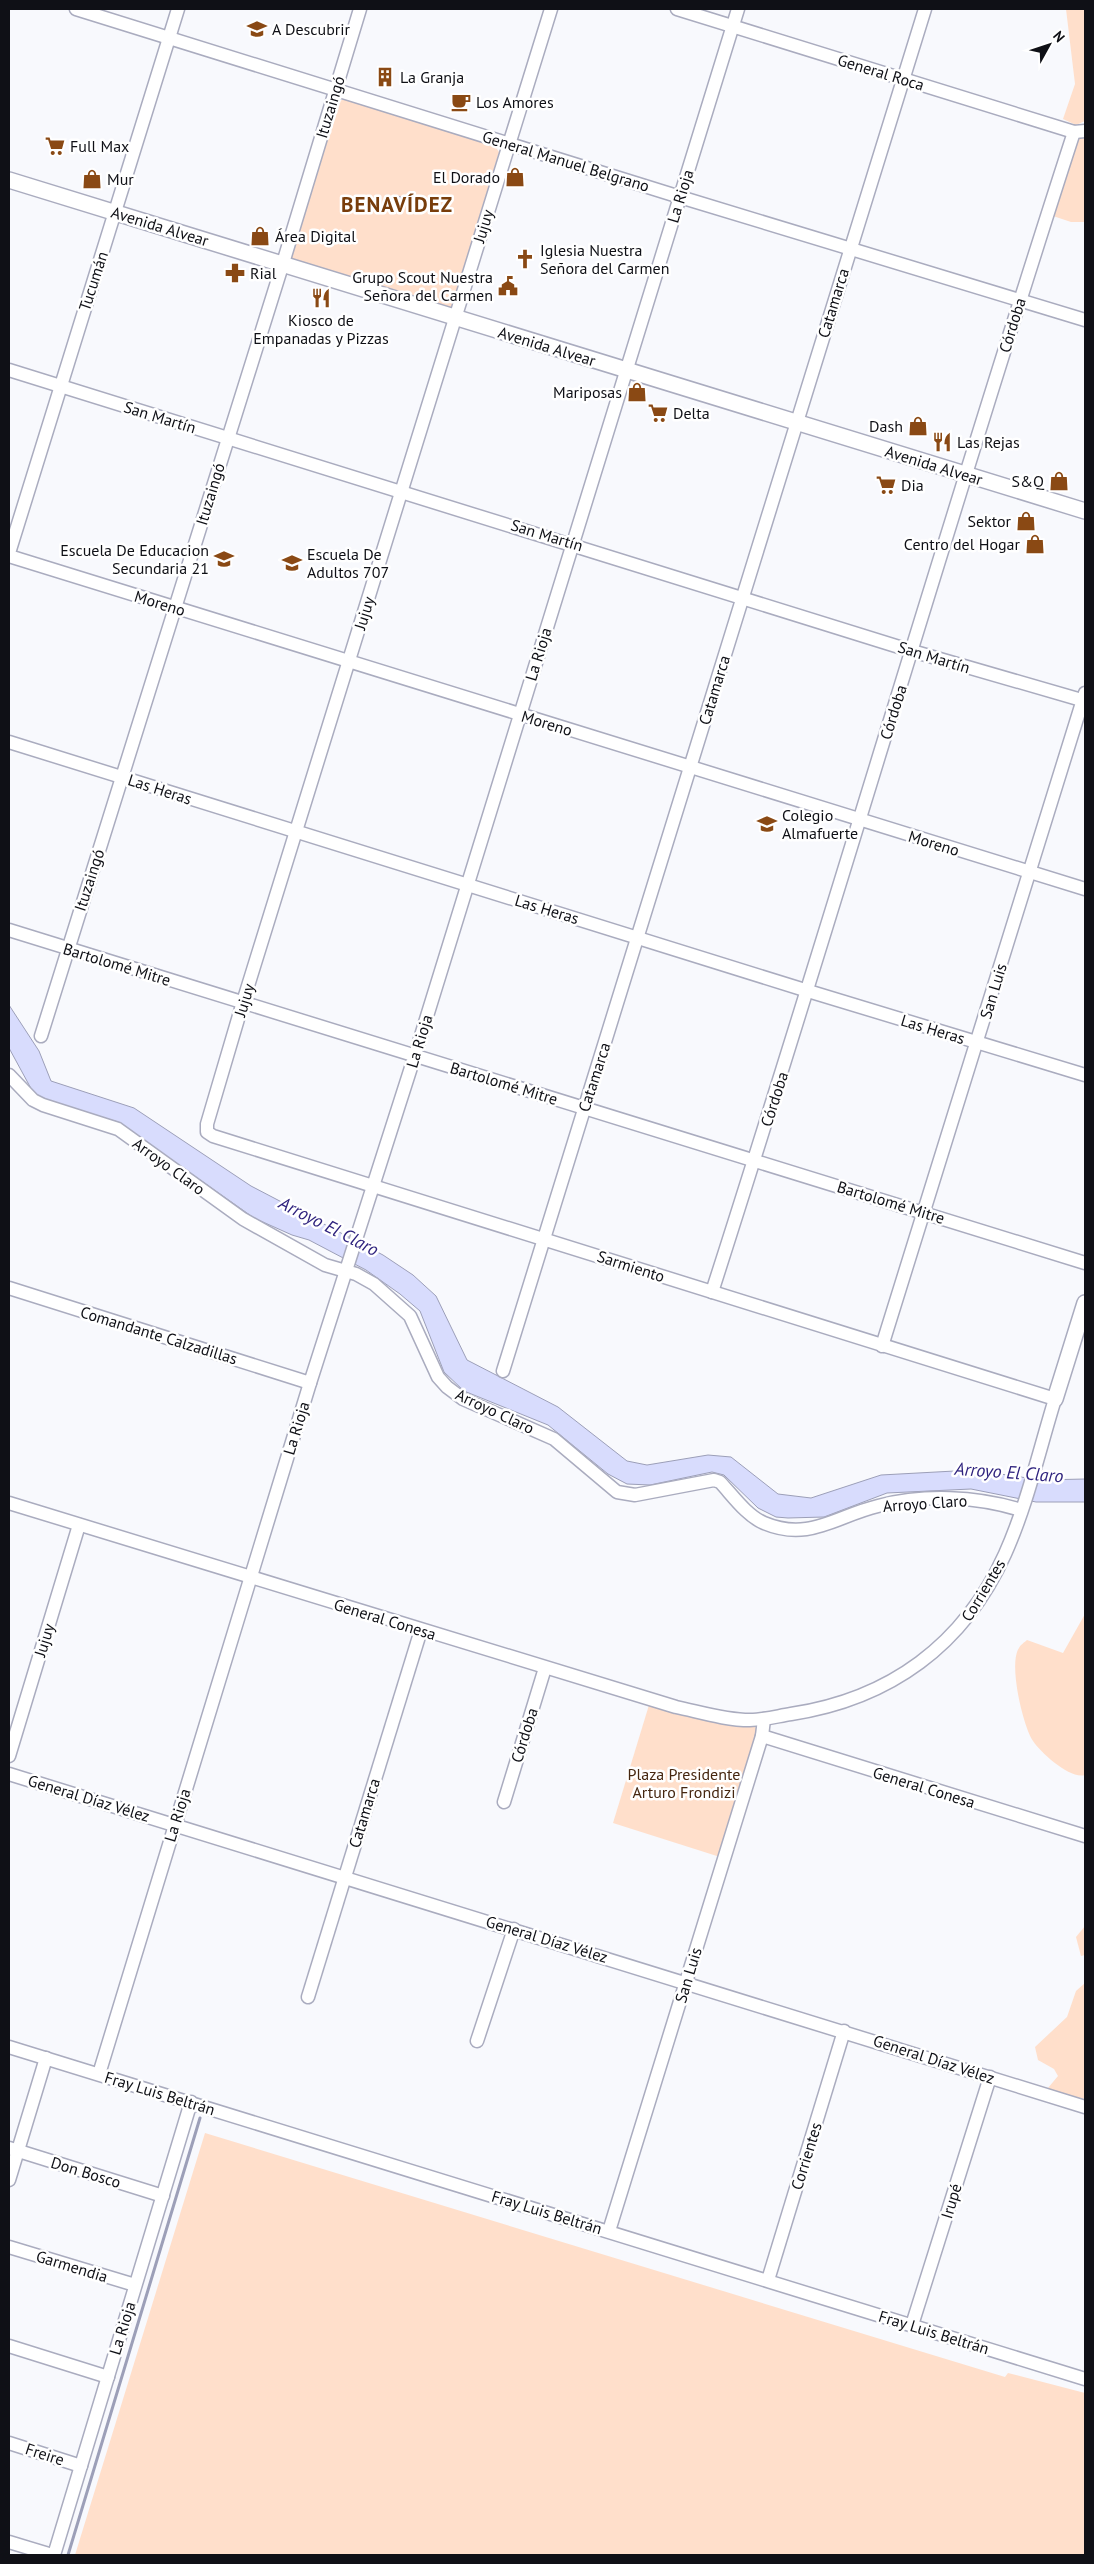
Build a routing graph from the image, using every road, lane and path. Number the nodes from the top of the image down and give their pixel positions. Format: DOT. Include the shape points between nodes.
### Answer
graph roads {
  1 [pos="76,9"];
  2 [pos="178,9"];
  3 [pos="360,9"];
  4 [pos="551,9"];
  5 [pos="677,9"];
  6 [pos="738,9"];
  7 [pos="925,9"];
  8 [pos="733,26"];
  9 [pos="169,37"];
  10 [pos="903,79"];
  11 [pos="335,90"];
  12 [pos="1080,131"];
  13 [pos="509,143"];
  14 [pos="9,180"];
  15 [pos="680,197"];
  16 [pos="115,212"];
  17 [pos="850,248"];
  18 [pos="283,263"];
  19 [pos="1019,301"];
  20 [pos="455,317"];
  21 [pos="1085,320"];
  22 [pos="9,370"];
  23 [pos="625,370"];
  24 [pos="60,385"];
  25 [pos="796,423"];
  26 [pos="228,438"];
  27 [pos="967,475"];
  28 [pos="401,491"];
  29 [pos="1085,511"];
  30 [pos="573,543"];
  31 [pos="9,555"];
  32 [pos="744,596"];
  33 [pos="175,607"];
  34 [pos="912,650"];
  35 [pos="349,662"];
  36 [pos="1084,699"];
  37 [pos="519,714"];
  38 [pos="9,742"];
  39 [pos="690,766"];
  40 [pos="122,776"];
  41 [pos="859,820"];
  42 [pos="296,833"];
  43 [pos="1029,872"];
  44 [pos="467,884"];
  45 [pos="1085,889"];
  46 [pos="9,930"];
  47 [pos="638,937"];
  48 [pos="67,948"];
  49 [pos="808,992"];
  50 [pos="243,1002"];
  51 [pos="41,1036"];
  52 [pos="977,1043"];
  53 [pos="415,1055"];
  54 [pos="9,1075"];
  55 [pos="1085,1075"];
  56 [pos="584,1108"];
  57 [pos="207,1132"];
  58 [pos="754,1160"];
  59 [pos="373,1187"];
  60 [pos="924,1212"];
  61 [pos="543,1238"];
  62 [pos="1085,1264"];
  63 [pos="347,1269"];
  64 [pos="9,1288"];
  65 [pos="712,1292"];
  66 [pos="1085,1303"];
  67 [pos="882,1346"];
  68 [pos="503,1371"];
  69 [pos="310,1383"];
  70 [pos="1055,1400"];
  71 [pos="9,1503"];
  72 [pos="1022,1507"];
  73 [pos="79,1525"];
  74 [pos="251,1579"];
  75 [pos="421,1630"];
  76 [pos="545,1668"];
  77 [pos="764,1719"];
  78 [pos="762,1736"];
  79 [pos="9,1756"];
  80 [pos="9,1774"];
  81 [pos="504,1802"];
  82 [pos="174,1824"];
  83 [pos="1085,1836"];
  84 [pos="344,1877"];
  85 [pos="514,1929"];
  86 [pos="686,1982"];
  87 [pos="308,1997"];
  88 [pos="844,2031"];
  89 [pos="477,2041"];
  90 [pos="9,2047"];
  91 [pos="46,2058"];
  92 [pos="99,2074"];
  93 [pos="990,2077"];
  94 [pos="191,2102"];
  95 [pos="1085,2107"];
  96 [pos="13,2150"];
  97 [pos="9,2180"];
  98 [pos="163,2196"];
  99 [pos="609,2231"];
  100 [pos="9,2247"];
  101 [pos="768,2280"];
  102 [pos="135,2285"];
  103 [pos="912,2325"];
  104 [pos="9,2346"];
  105 [pos="108,2377"];
  106 [pos="1085,2379"];
  107 [pos="9,2443"];
  108 [pos="81,2466"];
  109 [pos="9,2542"];
  110 [pos="53,2555"];
  1 -- 9 [label="street, General Manuel Belgrano"];
  2 -- 9 [label="street, Tucumán"];
  3 -- 11 [label="street, Ituzaingó"];
  4 -- 13 [label="street, Jujuy"];
  5 -- 8 [label="street, General Roca"];
  6 -- 8 [label="street, La Rioja"];
  7 -- 10 [label="street, Catamarca"];
  8 -- 10 [label="street, General Roca"];
  8 -- 15 [label="street, La Rioja"];
  9 -- 11 [label="street, General Manuel Belgrano"];
  9 -- 16 [label="street, Tucumán"];
  10 -- 12 [label="street, General Roca"];
  10 -- 17 [label="street, Catamarca"];
  11 -- 13 [label="street, General Manuel Belgrano"];
  11 -- 18 [label="street, Ituzaingó"];
  12 -- 19 [label="street, Córdoba"];
  13 -- 15 [label="street, General Manuel Belgrano"];
  13 -- 20 [label="street, Jujuy"];
  14 -- 16 [label="street, Avenida Alvear"];
  15 -- 17 [label="street, General Manuel Belgrano"];
  15 -- 23 [label="street, La Rioja"];
  16 -- 18 [label="street, Avenida Alvear"];
  16 -- 24 [label="street, Tucumán"];
  17 -- 19 [label="street, General Manuel Belgrano"];
  17 -- 25 [label="street, Catamarca"];
  18 -- 20 [label="street, Avenida Alvear"];
  18 -- 26 [label="street, Ituzaingó"];
  19 -- 21 [label="street, General Manuel Belgrano"];
  19 -- 27 [label="street, Córdoba"];
  20 -- 23 [label="street, Avenida Alvear"];
  20 -- 28 [label="street, Jujuy"];
  22 -- 24 [label="street, San Martín"];
  23 -- 25 [label="street, Avenida Alvear"];
  23 -- 30 [label="street, La Rioja"];
  24 -- 26 [label="street, San Martín"];
  24 -- 31 [label="street, Tucumán"];
  25 -- 27 [label="street, Avenida Alvear"];
  25 -- 32 [label="street, Catamarca"];
  26 -- 28 [label="street, San Martín"];
  26 -- 33 [label="street, Ituzaingó"];
  27 -- 29 [label="street, Avenida Alvear"];
  27 -- 34 [label="street, Córdoba"];
  28 -- 30 [label="street, San Martín"];
  28 -- 35 [label="street, Jujuy"];
  30 -- 32 [label="street, San Martín"];
  30 -- 37 [label="street, La Rioja"];
  31 -- 33 [label="street, Moreno"];
  32 -- 34 [label="street, San Martín"];
  32 -- 39 [label="street, Catamarca"];
  33 -- 35 [label="street, Moreno"];
  33 -- 40 [label="street, Ituzaingó"];
  34 -- 36 [label="street, San Martín"];
  34 -- 41 [label="street, Córdoba"];
  35 -- 37 [label="street, Moreno"];
  35 -- 42 [label="street, Jujuy"];
  36 -- 43 [label="street, San Luis"];
  37 -- 39 [label="street, Moreno"];
  37 -- 44 [label="street, La Rioja"];
  38 -- 40 [label="street, Las Heras"];
  39 -- 41 [label="street, Moreno"];
  39 -- 47 [label="street, Catamarca"];
  40 -- 42 [label="street, Las Heras"];
  40 -- 48 [label="street, Ituzaingó"];
  41 -- 43 [label="street, Moreno"];
  41 -- 49 [label="street, Córdoba"];
  42 -- 44 [label="street, Las Heras"];
  42 -- 50 [label="street, Jujuy"];
  43 -- 45 [label="street, Moreno"];
  43 -- 52 [label="street, San Luis"];
  44 -- 47 [label="street, Las Heras"];
  44 -- 53 [label="street, La Rioja"];
  46 -- 48 [label="street, Bartolomé Mitre"];
  47 -- 49 [label="street, Las Heras"];
  47 -- 56 [label="street, Catamarca"];
  48 -- 50 [label="street, Bartolomé Mitre"];
  48 -- 51 [label="street, Ituzaingó"];
  49 -- 52 [label="street, Las Heras"];
  49 -- 58 [label="street, Córdoba"];
  50 -- 53 [label="street, Bartolomé Mitre"];
  50 -- 57 [label="street, Jujuy"];
  52 -- 55 [label="street, Las Heras"];
  52 -- 60 [label="street, San Luis"];
  53 -- 56 [label="street, Bartolomé Mitre"];
  53 -- 59 [label="street, La Rioja"];
  54 -- 63 [label="street, Arroyo Claro" via="33,1100 118,1129 243,1219 325,1265"];
  56 -- 58 [label="street, Bartolomé Mitre"];
  56 -- 61 [label="street, Catamarca"];
  57 -- 59 [label="street, Sarmiento"];
  58 -- 60 [label="street, Bartolomé Mitre"];
  58 -- 65 [label="street, Córdoba"];
  59 -- 61 [label="street, Sarmiento"];
  59 -- 63 [label="street, La Rioja"];
  60 -- 62 [label="street, Bartolomé Mitre"];
  60 -- 67 [label="street, San Luis"];
  61 -- 65 [label="street, Sarmiento"];
  61 -- 68 [label="street, Catamarca"];
  63 -- 69 [label="street, La Rioja"];
  63 -- 72 [label="street, Arroyo Claro" via="374,1284 410,1316 438,1377 447,1388 470,1402 554,1439 610,1487 626,1495 714,1480 720,1482 757,1520 791,1530 818,1528 876,1506 900,1502 955,1498"];
  64 -- 69 [label="street, Comandante Calzadillas"];
  65 -- 67 [label="street, Sarmiento"];
  66 -- 70 [label="street"];
  67 -- 70 [label="street, Sarmiento"];
  69 -- 74 [label="street, La Rioja"];
  70 -- 72 [label="street, Corrientes"];
  71 -- 73 [label="street, General Conesa"];
  72 -- 77 [label="street, Corrientes" via="1004,1555 972,1612 932,1653 904,1673 855,1698 808,1712"];
  73 -- 74 [label="street, General Conesa"];
  73 -- 79 [label="street, Jujuy"];
  74 -- 75 [label="street, General Conesa"];
  74 -- 82 [label="street, La Rioja"];
  75 -- 76 [label="street, General Conesa"];
  75 -- 84 [label="street, Catamarca"];
  76 -- 77 [label="street, General Conesa" via="676,1707 727,1718"];
  76 -- 81 [label="street, Córdoba"];
  77 -- 78 [label="street, San Luis"];
  78 -- 83 [label="street, General Conesa"];
  78 -- 86 [label="street, San Luis"];
  80 -- 82 [label="street, General Díaz Vélez"];
  82 -- 84 [label="street, General Díaz Vélez"];
  82 -- 92 [label="street, La Rioja"];
  84 -- 85 [label="street, General Díaz Vélez"];
  84 -- 87 [label="street, Catamarca"];
  85 -- 86 [label="street, General Díaz Vélez"];
  85 -- 89 [label="street"];
  86 -- 88 [label="street, General Díaz Vélez"];
  86 -- 99 [label="street, San Luis"];
  88 -- 93 [label="street, General Díaz Vélez"];
  88 -- 101 [label="street, Corrientes"];
  90 -- 91 [label="street, Fray Luis Beltrán"];
  91 -- 92 [label="street, Fray Luis Beltrán"];
  91 -- 96 [label="street"];
  92 -- 94 [label="street, Fray Luis Beltrán"];
  93 -- 95 [label="street, General Díaz Vélez"];
  93 -- 103 [label="street, Irupé"];
  94 -- 98 [label="street, La Rioja"];
  94 -- 99 [label="street, Fray Luis Beltrán"];
  96 -- 97 [label="street"];
  96 -- 98 [label="street, Don Bosco"];
  98 -- 102 [label="street, La Rioja"];
  99 -- 101 [label="street, Fray Luis Beltrán"];
  100 -- 102 [label="street, Garmendia"];
  101 -- 103 [label="street, Fray Luis Beltrán"];
  102 -- 105 [label="street, La Rioja"];
  103 -- 106 [label="street, Fray Luis Beltrán"];
  104 -- 105 [label="street"];
  105 -- 108 [label="street, La Rioja"];
  107 -- 108 [label="street, Freire"];
  108 -- 110 [label="street, La Rioja"];
  109 -- 110 [label="street"];
}
